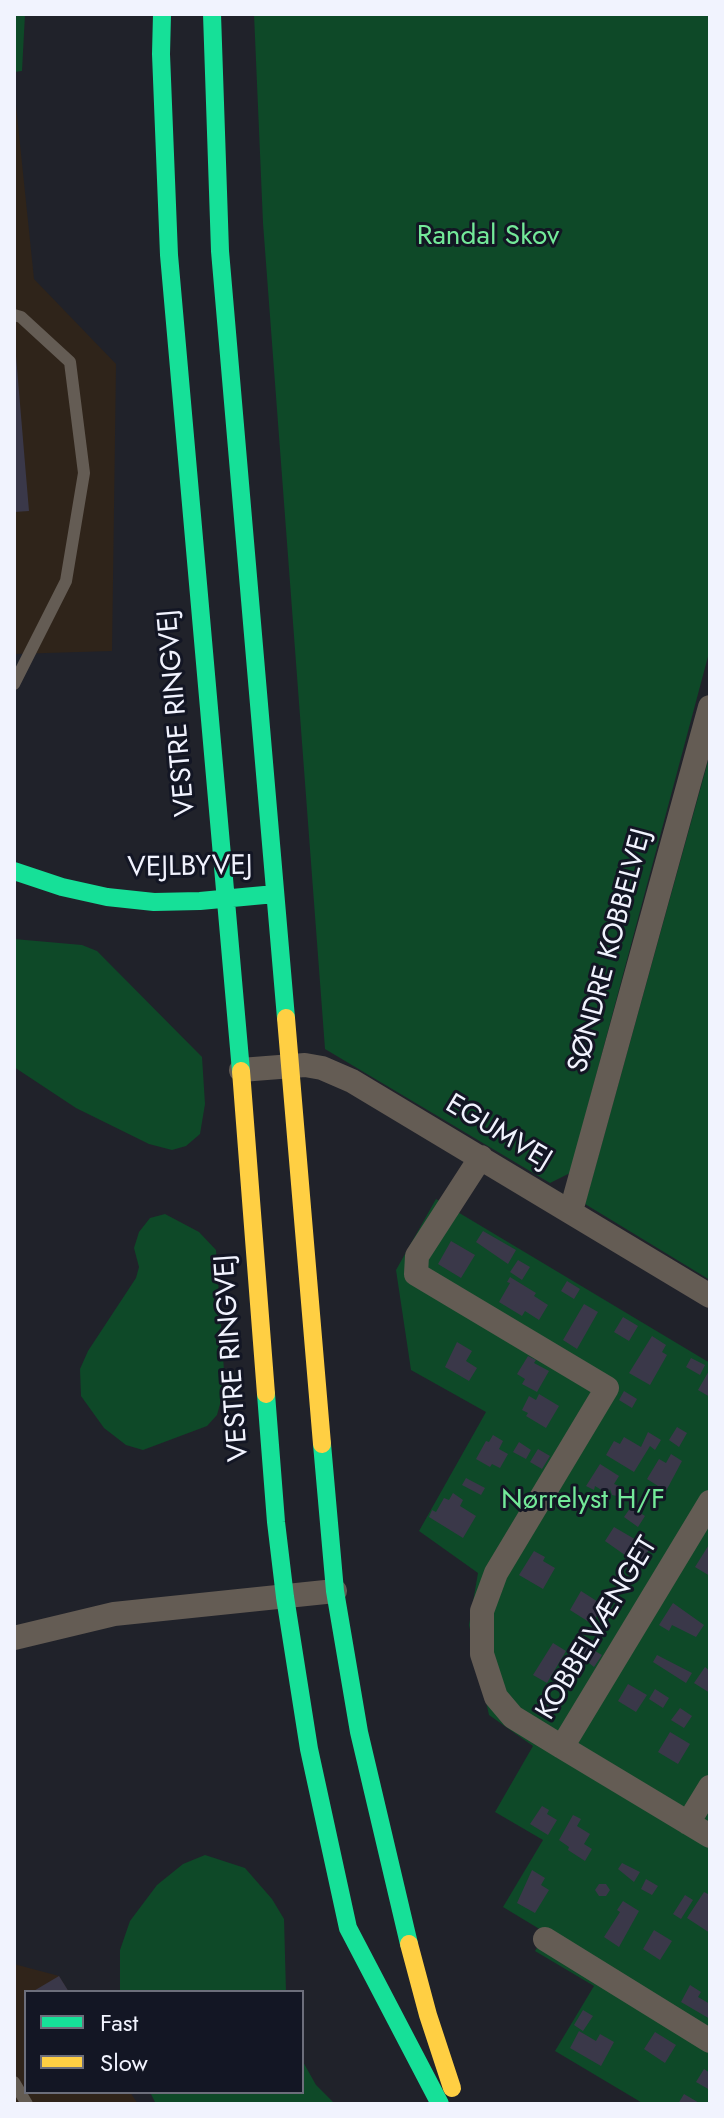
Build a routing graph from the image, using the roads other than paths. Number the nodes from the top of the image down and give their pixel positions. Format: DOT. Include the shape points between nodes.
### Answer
graph roads {
  1 [pos="162,14"];
  2 [pos="212,14"];
  3 [pos="14,315"];
  4 [pos="14,652"];
  5 [pos="27,659"];
  6 [pos="14,684"];
  7 [pos="710,707"];
  8 [pos="14,871"];
  9 [pos="275,894"];
  10 [pos="224,898"];
  11 [pos="288,1065"];
  12 [pos="241,1070"];
  13 [pos="481,1157"];
  14 [pos="571,1211"];
  15 [pos="710,1296"];
  16 [pos="710,1502"];
  17 [pos="335,1591"];
  18 [pos="285,1597"];
  19 [pos="14,1638"];
  20 [pos="562,1747"];
  21 [pos="710,1787"];
  22 [pos="688,1823"];
  23 [pos="710,1836"];
  24 [pos="545,1939"];
  25 [pos="710,2041"];
  26 [pos="14,2082"];
  27 [pos="27,2104"];
  28 [pos="440,2104"];
  29 [pos="457,2104"];
  1 -- 10 [label="main road, VESTRE RINGVEJ" via="169,255"];
  2 -- 9 [label="main road" via="220,251"];
  3 -- 5 [label="lane" via="70,362 84,473 66,581"];
  4 -- 5 [label="lane"];
  5 -- 6 [label="lane"];
  7 -- 14 [label="street, SØNDRE KOBBELVEJ"];
  8 -- 10 [label="main road, VEJLBYVEJ" via="107,897 154,902"];
  9 -- 10 [label="main road, VEJLBYVEJ"];
  9 -- 11 [label="main road"];
  10 -- 12 [label="main road, VESTRE RINGVEJ"];
  11 -- 12 [label="street, EGUMVEJ"];
  11 -- 13 [label="street, EGUMVEJ" via="322,1068 352,1081"];
  11 -- 17 [label="main road"];
  12 -- 18 [label="main road, VESTRE RINGVEJ"];
  13 -- 14 [label="street, EGUMVEJ"];
  13 -- 20 [label="street, KOBBELVÆNGET" via="417,1256 416,1274 607,1388 496,1573 482,1611 482,1654 496,1697 513,1717"];
  14 -- 15 [label="street, EGUMVEJ"];
  16 -- 20 [label="street, KOBBELVÆNGET"];
  17 -- 18 [label="street"];
  17 -- 29 [label="main road" via="359,1732 407,1935"];
  18 -- 19 [label="street" via="114,1614"];
  18 -- 28 [label="main road, VESTRE RINGVEJ" via="309,1749 348,1928"];
  20 -- 22 [label="street, KOBBELVÆNGET"];
  21 -- 22 [label="street"];
  22 -- 23 [label="street, KOBBELVÆNGET"];
  24 -- 25 [label="street"];
  26 -- 27 [label="lane"];
}
